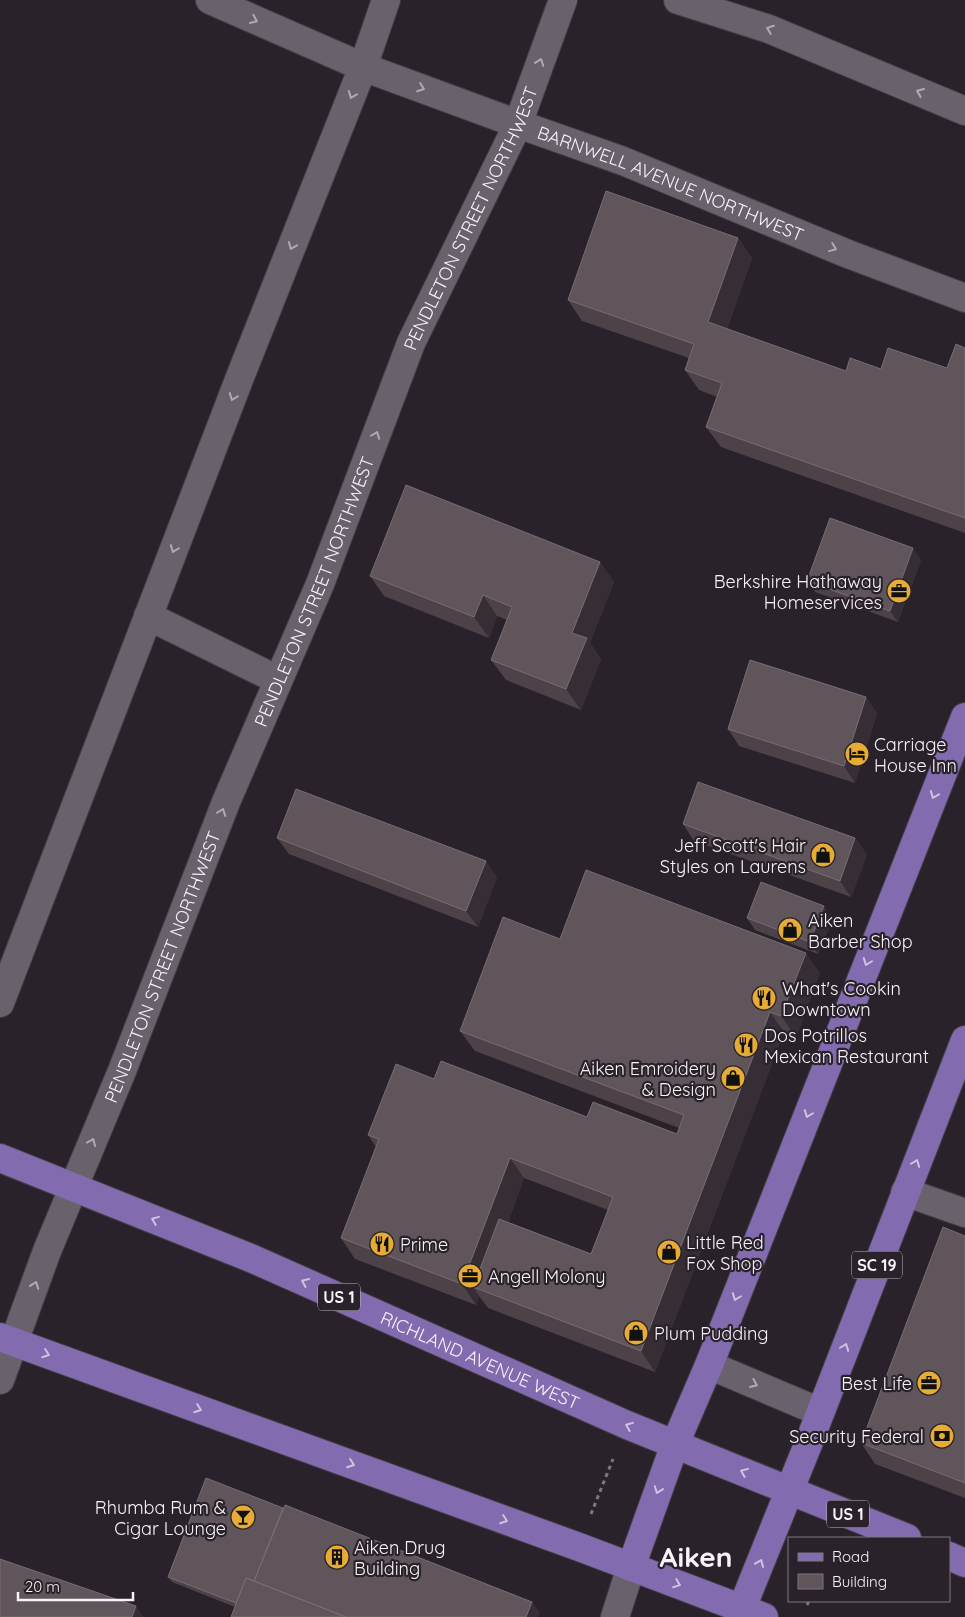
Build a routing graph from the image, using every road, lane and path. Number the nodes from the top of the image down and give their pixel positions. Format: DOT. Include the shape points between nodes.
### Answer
graph roads {
  1 [pos="210,0"];
  2 [pos="386,0"];
  3 [pos="563,0"];
  4 [pos="678,0"];
  5 [pos="363,67"];
  6 [pos="965,111"];
  7 [pos="518,124"];
  8 [pos="965,298"];
  9 [pos="148,616"];
  10 [pos="278,680"];
  11 [pos="965,717"];
  12 [pos="0,1003"];
  13 [pos="965,1040"];
  14 [pos="0,1158"];
  15 [pos="73,1187"];
  16 [pos="905,1192"];
  17 [pos="965,1213"];
  18 [pos="7,1340"];
  19 [pos="709,1365"];
  20 [pos="0,1380"];
  21 [pos="820,1412"];
  22 [pos="675,1444"];
  23 [pos="613,1458"];
  24 [pos="789,1490"];
  25 [pos="590,1517"];
  26 [pos="905,1537"];
  27 [pos="950,1556"];
  28 [pos="965,1562"];
  29 [pos="631,1566"];
  30 [pos="753,1612"];
  31 [pos="614,1617"];
  1 -- 5 [label="street, BARNWELL AVENUE NORTHWEST, one-way"];
  2 -- 5 [label="street"];
  7 -- 3 [label="street, PENDLETON STREET NORTHWEST, one-way"];
  6 -- 4 [label="street, one-way" via="769,29"];
  5 -- 7 [label="street, BARNWELL AVENUE NORTHWEST, one-way"];
  5 -- 9 [label="street, one-way"];
  7 -- 8 [label="street, BARNWELL AVENUE NORTHWEST, one-way" via="623,161 848,254"];
  10 -- 7 [label="street, PENDLETON STREET NORTHWEST, one-way" via="320,584 411,343"];
  9 -- 10 [label="street"];
  9 -- 12 [label="street"];
  15 -- 10 [label="street, PENDLETON STREET NORTHWEST, one-way"];
  11 -- 19 [label="main road, one-way"];
  16 -- 13 [label="main road, SC 19, one-way"];
  14 -- 15 [label="main road, RICHLAND AVENUE WEST / US 1"];
  18 -- 15 [label="street, PENDLETON STREET NORTHWEST, one-way"];
  22 -- 15 [label="main road, RICHLAND AVENUE WEST / US 1, one-way" via="253,1258"];
  16 -- 17 [label="street"];
  21 -- 16 [label="main road, SC 19, one-way"];
  18 -- 20 [label="street, PENDLETON STREET NORTHWEST"];
  18 -- 29 [label="main road, one-way"];
  19 -- 21 [label="street, one-way"];
  19 -- 22 [label="main road"];
  21 -- 24 [label="main road, SC 19"];
  24 -- 22 [label="main road, RICHLAND AVENUE WEST / US 1, one-way"];
  22 -- 29 [label="main road, one-way"];
  23 -- 25 [label="path"];
  24 -- 26 [label="main road, RICHLAND AVENUE WEST / US 1"];
  30 -- 24 [label="main road, one-way"];
  27 -- 28 [label="main road"];
  29 -- 30 [label="main road, one-way"];
  29 -- 31 [label="street"];
}
